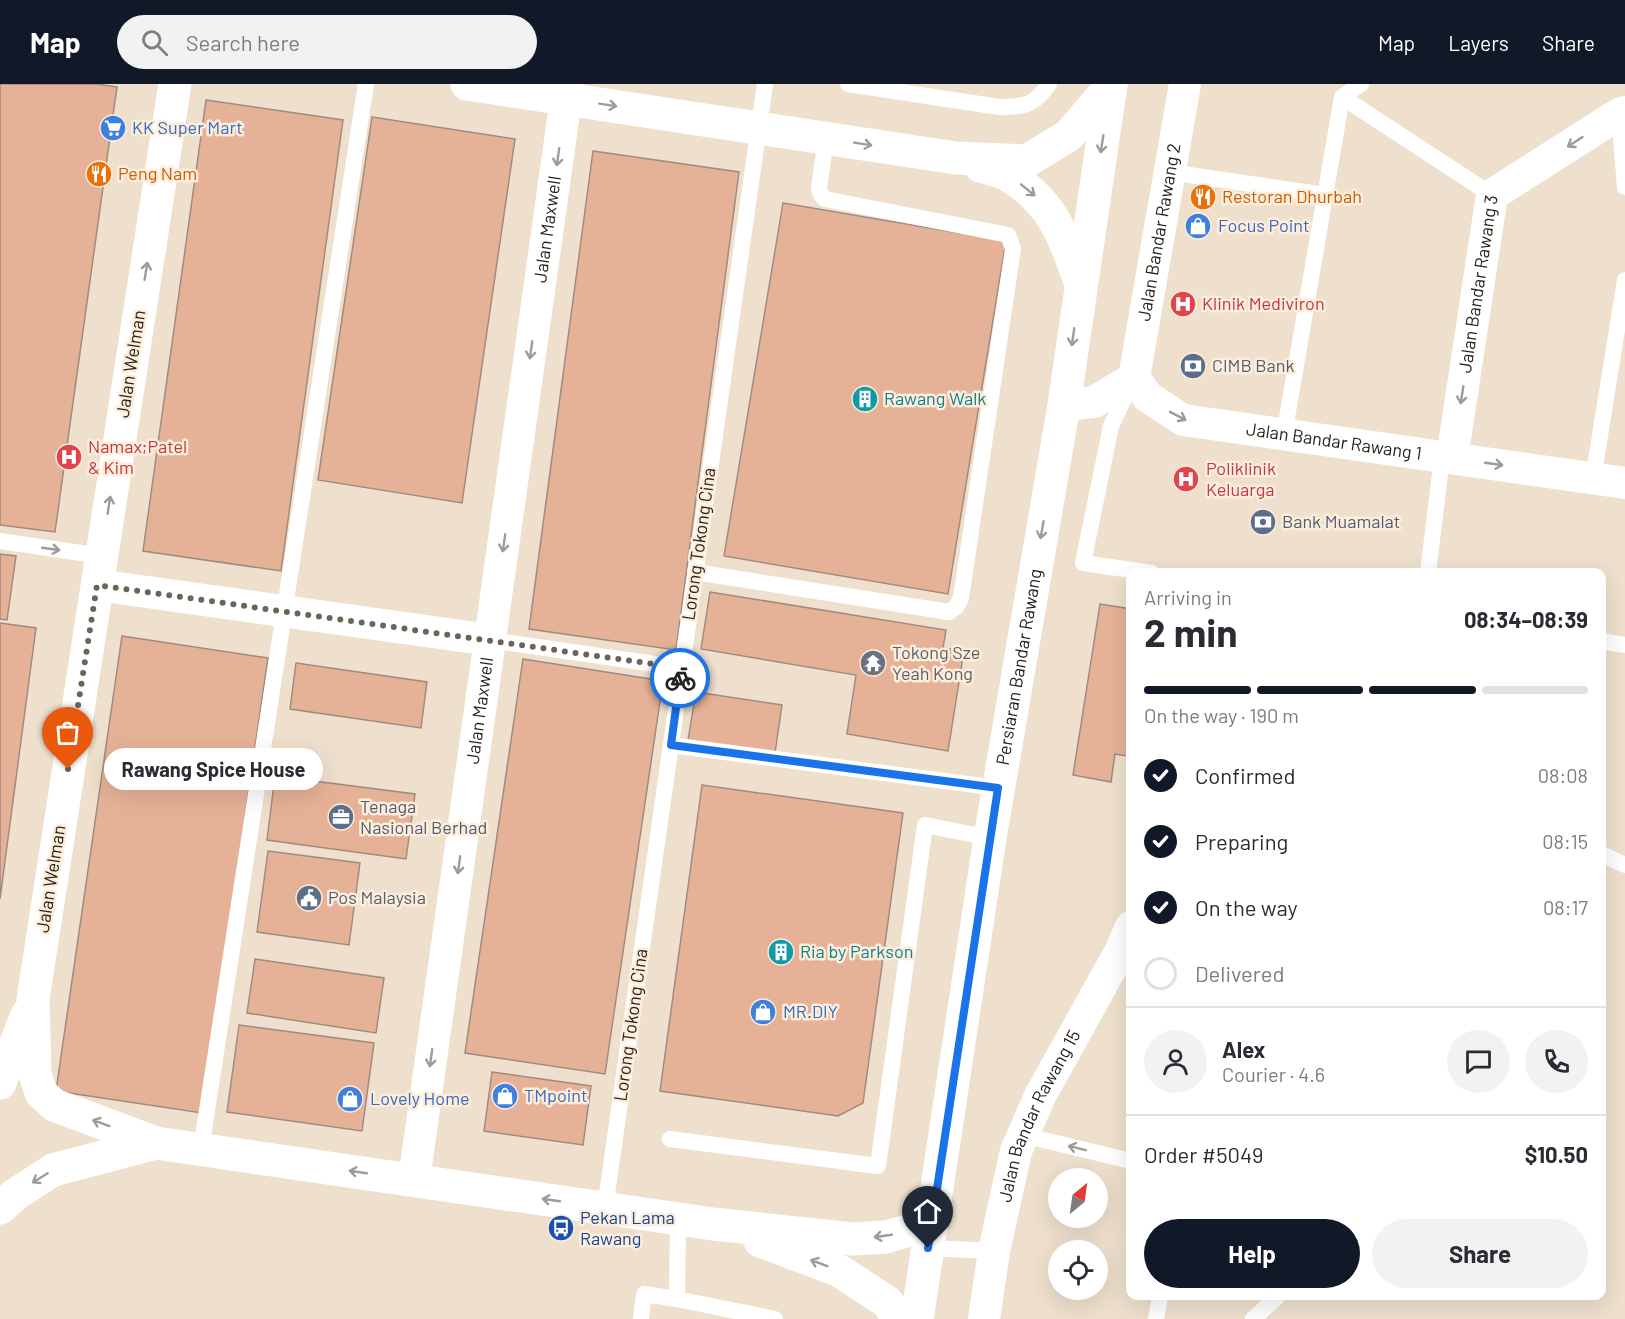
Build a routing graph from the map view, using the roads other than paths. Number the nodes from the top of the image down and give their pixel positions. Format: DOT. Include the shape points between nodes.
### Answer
graph roads {
  1 [pos="175,84"];
  2 [pos="366,84"];
  3 [pos="467,84"];
  4 [pos="765,84"];
  5 [pos="848,84"];
  6 [pos="1049,84"];
  7 [pos="1185,84"];
  8 [pos="1361,84"];
  9 [pos="1111,85"];
  10 [pos="567,92"];
  11 [pos="1342,97"];
  12 [pos="1622,113"];
  13 [pos="758,129"];
  14 [pos="826,139"];
  15 [pos="956,159"];
  16 [pos="1169,172"];
  17 [pos="1625,187"];
  18 [pos="1325,195"];
  19 [pos="1492,195"];
  20 [pos="1625,280"];
  21 [pos="1080,284"];
  22 [pos="1134,378"];
  23 [pos="1064,405"];
  24 [pos="1284,435"];
  25 [pos="1447,458"];
  26 [pos="1593,479"];
  27 [pos="1625,483"];
  28 [pos="0,541"];
  29 [pos="1429,568"];
  30 [pos="1126,569"];
  31 [pos="99,570"];
  32 [pos="695,572"];
  33 [pos="285,611"];
  34 [pos="490,640"];
  35 [pos="1606,642"];
  36 [pos="1625,645"];
  37 [pos="682,668"];
  38 [pos="671,745"];
  39 [pos="998,788"];
  40 [pos="990,838"];
  41 [pos="1606,856"];
  42 [pos="1625,865"];
  43 [pos="1126,938"];
  44 [pos="33,999"];
  45 [pos="0,1083"];
  46 [pos="1023,1135"];
  47 [pos="670,1138"];
  48 [pos="156,1143"];
  49 [pos="201,1149"];
  50 [pos="1126,1160"];
  51 [pos="414,1180"];
  52 [pos="0,1208"];
  53 [pos="605,1208"];
  54 [pos="933,1210"];
  55 [pos="678,1218"];
  56 [pos="713,1224"];
  57 [pos="928,1248"];
  58 [pos="994,1251"];
  59 [pos="677,1299"];
  60 [pos="1159,1300"];
  61 [pos="1274,1300"];
  62 [pos="641,1319"];
  63 [pos="775,1319"];
  64 [pos="900,1319"];
  65 [pos="917,1319"];
  66 [pos="984,1319"];
  67 [pos="1156,1319"];
  68 [pos="1253,1319"];
  31 -- 1 [label="street, Jalan Welman, one-way"];
  2 -- 33 [label="lane"];
  3 -- 10 [label="street"];
  4 -- 13 [label="lane, Lorong Tokong Cina"];
  5 -- 6 [label="lane" via="999,107 1023,107 1040,98"];
  7 -- 16 [label="street, Jalan Bandar Rawang 2"];
  8 -- 11 [label="lane"];
  9 -- 15 [label="street" via="1069,135 1027,161"];
  9 -- 21 [label="street, Persiaran Bandar Rawang, one-way"];
  10 -- 13 [label="street, one-way"];
  10 -- 34 [label="street, Jalan Maxwell, one-way"];
  11 -- 18 [label="lane"];
  11 -- 19 [label="lane"];
  12 -- 17 [label="lane"];
  12 -- 19 [label="street, Jalan Bandar Rawang 3, one-way"];
  13 -- 14 [label="street"];
  13 -- 32 [label="lane, Lorong Tokong Cina"];
  14 -- 15 [label="street, one-way"];
  14 -- 32 [label="lane" via="819,188 825,199 1000,233 1008,236 1013,249 961,598 949,612"];
  15 -- 21 [label="street, one-way" via="1010,176 1045,204 1065,239"];
  16 -- 18 [label="lane"];
  16 -- 22 [label="street, Jalan Bandar Rawang 2"];
  18 -- 24 [label="lane"];
  19 -- 25 [label="street, Jalan Bandar Rawang 3, one-way"];
  20 -- 26 [label="lane"];
  21 -- 23 [label="street, Persiaran Bandar Rawang, one-way"];
  22 -- 23 [label="street" via="1094,402"];
  22 -- 24 [label="street, Jalan Bandar Rawang 1, one-way" via="1148,397 1183,420"];
  22 -- 30 [label="lane" via="1111,426 1083,563"];
  23 -- 39 [label="street, Persiaran Bandar Rawang, one-way"];
  24 -- 25 [label="street, Jalan Bandar Rawang 1"];
  25 -- 26 [label="street, Jalan Bandar Rawang 1, one-way"];
  25 -- 29 [label="lane"];
  26 -- 27 [label="street, Jalan Bandar Rawang 1"];
  28 -- 31 [label="lane, one-way"];
  31 -- 33 [label="street"];
  31 -- 44 [label="street, Jalan Welman"];
  32 -- 37 [label="lane, Lorong Tokong Cina"];
  33 -- 34 [label="street"];
  33 -- 49 [label="lane"];
  34 -- 37 [label="lane"];
  34 -- 51 [label="street, Jalan Maxwell, one-way"];
  35 -- 36 [label="lane"];
  37 -- 38 [label="lane, Lorong Tokong Cina"];
  38 -- 39 [label="lane"];
  38 -- 53 [label="lane, Lorong Tokong Cina"];
  39 -- 40 [label="street, Persiaran Bandar Rawang"];
  40 -- 47 [label="lane" via="925,825 878,1166"];
  40 -- 54 [label="street, Persiaran Bandar Rawang"];
  41 -- 42 [label="lane"];
  43 -- 46 [label="street, Jalan Bandar Rawang 15" via="1040,1096"];
  44 -- 45 [label="street"];
  48 -- 44 [label="street, one-way" via="54,1106 41,1092 35,1074"];
  50 -- 46 [label="lane, one-way"];
  46 -- 58 [label="street, Jalan Bandar Rawang 15" via="1016,1150"];
  48 -- 49 [label="street"];
  48 -- 52 [label="street, one-way" via="53,1170"];
  51 -- 49 [label="street, one-way"];
  53 -- 51 [label="street, one-way"];
  53 -- 55 [label="street"];
  54 -- 56 [label="street, one-way" via="914,1229 886,1237 853,1239"];
  54 -- 57 [label="street, Persiaran Bandar Rawang"];
  55 -- 56 [label="street"];
  55 -- 59 [label="lane"];
  64 -- 56 [label="street, one-way" via="887,1302 838,1270"];
  57 -- 58 [label="lane"];
  57 -- 65 [label="street, Persiaran Bandar Rawang"];
  58 -- 66 [label="street, Jalan Bandar Rawang 15"];
  59 -- 62 [label="lane" via="644,1294"];
  59 -- 63 [label="lane"];
  60 -- 67 [label="lane"];
  61 -- 68 [label="lane"];
}
